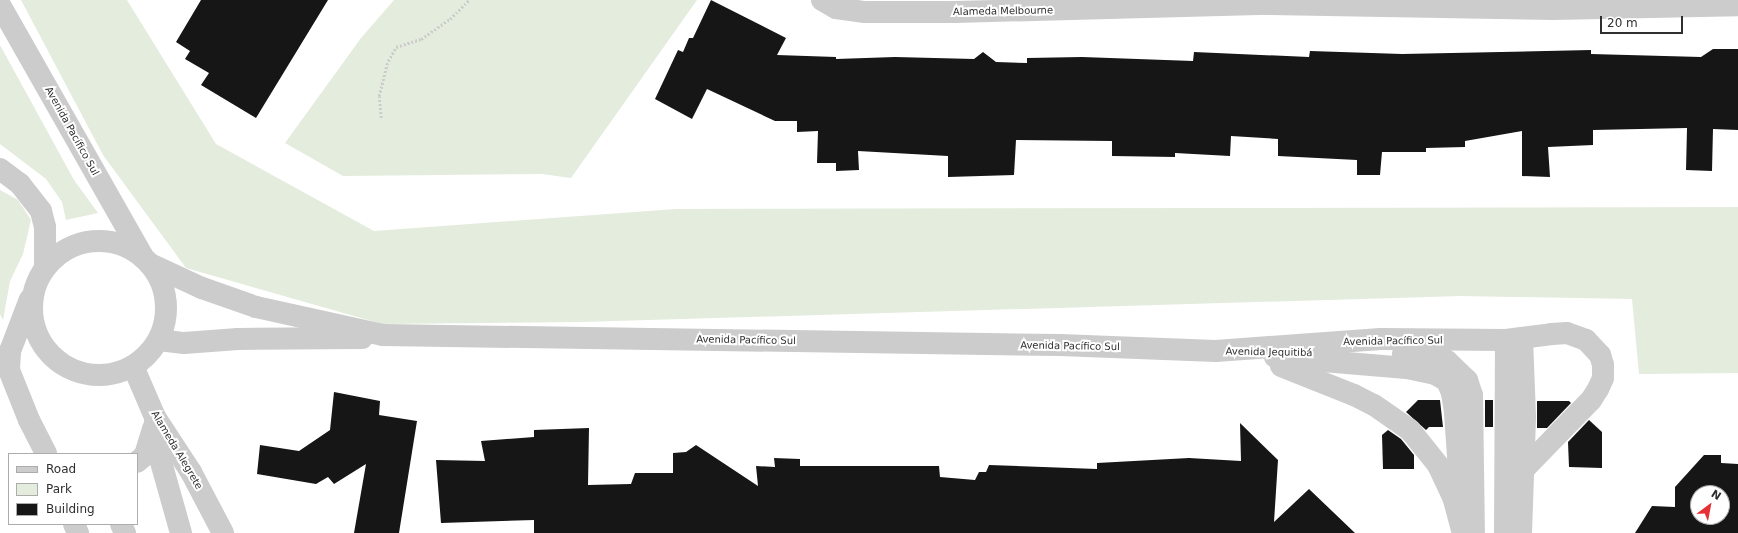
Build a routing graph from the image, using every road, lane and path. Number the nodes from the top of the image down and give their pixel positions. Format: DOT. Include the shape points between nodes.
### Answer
graph roads {
  1 [pos="469,0"];
  2 [pos="822,0"];
  3 [pos="0,5"];
  4 [pos="1738,5"];
  5 [pos="381,118"];
  6 [pos="0,169"];
  7 [pos="147,261"];
  8 [pos="45,268"];
  9 [pos="35,288"];
  10 [pos="383,334"];
  11 [pos="1514,339"];
  12 [pos="159,340"];
  13 [pos="1216,351"];
  14 [pos="133,366"];
  15 [pos="155,417"];
  16 [pos="46,453"];
  17 [pos="138,461"];
  18 [pos="1522,471"];
  19 [pos="1467,530"];
  20 [pos="181,533"];
  21 [pos="223,533"];
  22 [pos="1505,533"];
  23 [pos="1521,533"];
  1 -- 5 [label="path" via="450,19 421,39 396,47 388,61 379,96"];
  2 -- 4 [label="street, Alameda Melbourne" via="836,8 880,12 1268,4 1553,9"];
  3 -- 7 [label="street, Avenida Pacífico Sul"];
  6 -- 8 [label="street" via="20,184 41,210 45,226"];
  7 -- 8 [label="street" via="124,246 103,241 80,244 60,253"];
  7 -- 10 [label="street, Avenida Pacífico Sul" via="197,286 256,306"];
  7 -- 12 [label="street" via="158,275 165,297 166,319"];
  8 -- 9 [label="street"];
  9 -- 14 [label="street" via="32,309 36,331 46,350 62,365 83,374 104,376"];
  9 -- 16 [label="street" via="14,339 9,370"];
  10 -- 12 [label="street, Avenida Pacífico Sul" via="336,340 238,339 184,343"];
  10 -- 13 [label="street, Avenida Pacífico Sul" via="1060,345"];
  11 -- 13 [label="street, Avenida Pacífico Sul" via="1381,339"];
  11 -- 18 [label="street" via="1525,416"];
  11 -- 18 [label="street, Avenida Pacífico Sul" via="1567,333 1586,340 1600,355 1603,378 1591,400"];
  11 -- 22 [label="street"];
  12 -- 14 [label="street" via="145,358"];
  13 -- 19 [label="street" via="1296,370 1354,395 1390,415 1410,430 1428,450 1447,483"];
  13 -- 19 [label="street, Avenida Jequitibá" via="1337,364 1400,367 1423,370 1447,381 1455,413"];
  14 -- 15 [label="street, Alameda Alegrete"];
  15 -- 17 [label="street" via="145,455"];
  15 -- 20 [label="street" via="161,462"];
  15 -- 21 [label="street, Alameda Alegrete" via="192,472"];
  18 -- 23 [label="street"];
}
